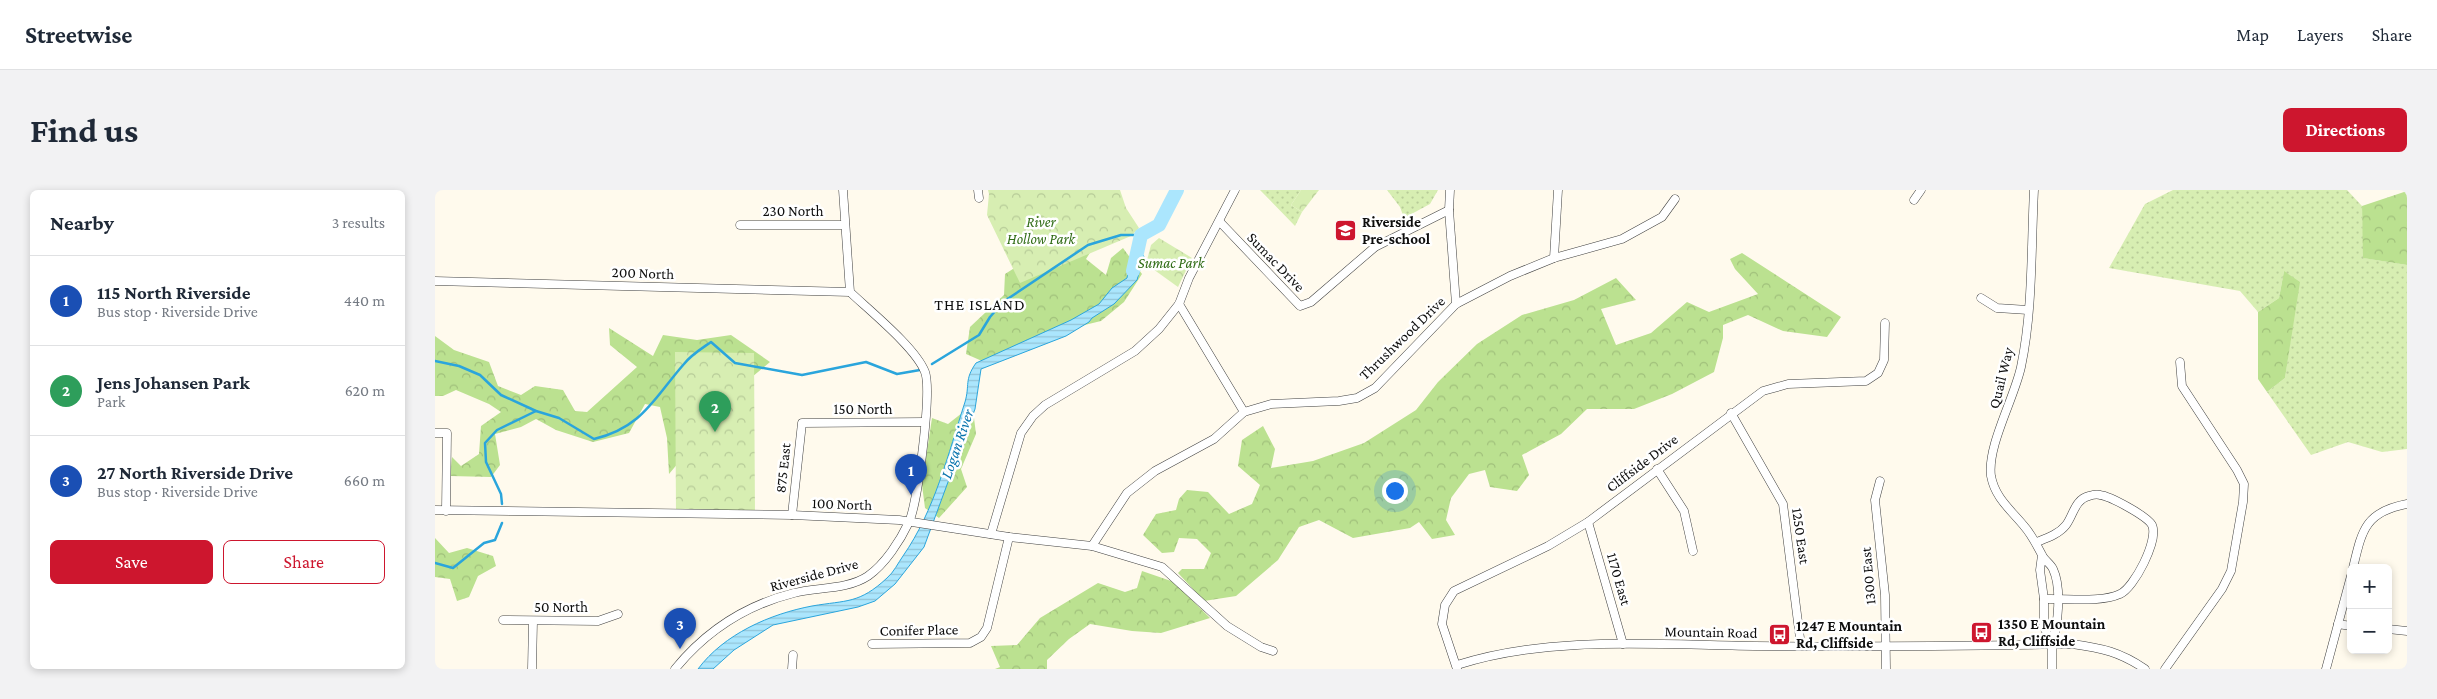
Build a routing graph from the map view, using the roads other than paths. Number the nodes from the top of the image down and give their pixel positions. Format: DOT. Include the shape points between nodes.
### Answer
graph roads {
  1 [pos="843,190"];
  2 [pos="1235,190"];
  3 [pos="1450,190"];
  4 [pos="1558,190"];
  5 [pos="1921,190"];
  6 [pos="2034,190"];
  7 [pos="1675,199"];
  8 [pos="1914,200"];
  9 [pos="1449,210"];
  10 [pos="1220,222"];
  11 [pos="740,225"];
  12 [pos="845,225"];
  13 [pos="1554,258"];
  14 [pos="435,281"];
  15 [pos="850,292"];
  16 [pos="1981,298"];
  17 [pos="1179,304"];
  18 [pos="1456,304"];
  19 [pos="2028,310"];
  20 [pos="1885,323"];
  21 [pos="2180,362"];
  22 [pos="1244,412"];
  23 [pos="1731,413"];
  24 [pos="925,422"];
  25 [pos="802,423"];
  26 [pos="435,433"];
  27 [pos="1657,469"];
  28 [pos="1880,481"];
  29 [pos="2407,504"];
  30 [pos="435,510"];
  31 [pos="446,511"];
  32 [pos="792,515"];
  33 [pos="909,520"];
  34 [pos="1587,522"];
  35 [pos="991,534"];
  36 [pos="1009,537"];
  37 [pos="2037,542"];
  38 [pos="1092,546"];
  39 [pos="1693,551"];
  40 [pos="2042,556"];
  41 [pos="2354,564"];
  42 [pos="2347,591"];
  43 [pos="2044,599"];
  44 [pos="2057,599"];
  45 [pos="618,614"];
  46 [pos="503,620"];
  47 [pos="533,621"];
  48 [pos="2338,624"];
  49 [pos="2347,625"];
  50 [pos="2392,630"];
  51 [pos="2407,632"];
  52 [pos="872,644"];
  53 [pos="1623,644"];
  54 [pos="2052,644"];
  55 [pos="1801,646"];
  56 [pos="1886,646"];
  57 [pos="1273,651"];
  58 [pos="793,655"];
  59 [pos="1457,667"];
  60 [pos="532,669"];
  61 [pos="675,669"];
  62 [pos="792,669"];
  63 [pos="1886,669"];
  64 [pos="2052,669"];
  65 [pos="2145,669"];
  66 [pos="2165,669"];
  67 [pos="2326,669"];
  1 -- 12 [label="street"];
  2 -- 10 [label="street"];
  3 -- 9 [label="street"];
  4 -- 13 [label="street"];
  5 -- 8 [label="street"];
  6 -- 19 [label="street, Quail Way"];
  7 -- 13 [label="street, Thrushwood Drive" via="1661,217 1622,239"];
  9 -- 10 [label="street, Sumac Drive" via="1375,247 1311,302 1300,306"];
  9 -- 18 [label="street"];
  10 -- 17 [label="street" via="1189,278"];
  11 -- 12 [label="street, 230 North"];
  12 -- 15 [label="street"];
  13 -- 18 [label="street, Thrushwood Drive"];
  14 -- 15 [label="street, 200 North"];
  15 -- 24 [label="street, Riverside Drive" via="917,358 926,373"];
  16 -- 19 [label="street" via="1997,308"];
  17 -- 22 [label="street"];
  17 -- 35 [label="street" via="1135,351 1045,405 1033,416 1021,433"];
  18 -- 22 [label="street, Thrushwood Drive" via="1375,388 1357,398 1339,402 1271,404"];
  19 -- 37 [label="street, Quail Way" via="2021,367 1991,457 1991,477 1998,498"];
  20 -- 23 [label="street, Cliffside Drive" via="1884,360 1878,373 1866,380 1788,384 1763,391"];
  21 -- 66 [label="street" via="2182,386 2244,484 2231,571 2222,589"];
  22 -- 38 [label="street, Thrushwood Drive" via="1213,439 1155,471 1127,493"];
  23 -- 27 [label="street, Cliffside Drive"];
  23 -- 55 [label="street, 1250 East" via="1783,504"];
  24 -- 25 [label="street, 150 North"];
  24 -- 33 [label="street, Riverside Drive" via="923,451"];
  25 -- 32 [label="street, 875 East"];
  26 -- 31 [label="street" via="447,433"];
  27 -- 34 [label="street, Cliffside Drive"];
  27 -- 39 [label="street" via="1684,511"];
  28 -- 56 [label="street, 1300 East" via="1875,500 1885,595"];
  29 -- 41 [label="street" via="2387,508 2371,520 2361,536"];
  30 -- 31 [label="street, 100 North"];
  31 -- 32 [label="street, 100 North"];
  32 -- 33 [label="street, 100 North"];
  33 -- 35 [label="street, 100 North"];
  33 -- 61 [label="street, Riverside Drive" via="887,557 867,576 755,606 709,633"];
  34 -- 53 [label="street, 1170 East"];
  34 -- 59 [label="street, Cliffside Drive" via="1548,546 1454,591 1445,605 1442,624"];
  35 -- 36 [label="street, 100 North"];
  36 -- 38 [label="street, 100 North"];
  36 -- 52 [label="street, Conifer Place" via="987,628 981,638 970,643"];
  37 -- 40 [label="street, Quail Way"];
  37 -- 44 [label="street" via="2054,535 2066,525 2086,496 2101,494 2143,515 2152,526 2153,540 2133,583 2121,594 2107,598"];
  38 -- 57 [label="street, 100 North" via="1162,566 1227,626"];
  40 -- 43 [label="street, Quail Way" via="2040,570"];
  40 -- 44 [label="street, Quail Way" via="2053,569"];
  42 -- 48 [label="street"];
  43 -- 44 [label="street"];
  43 -- 54 [label="street, Quail Way" via="2044,627"];
  44 -- 54 [label="street, Quail Way" via="2057,627"];
  45 -- 47 [label="street, 50 North" via="598,621"];
  46 -- 47 [label="street, 50 North"];
  47 -- 60 [label="street"];
  48 -- 49 [label="street"];
  48 -- 67 [label="street"];
  50 -- 51 [label="street"];
  53 -- 55 [label="street, Mountain Road"];
  53 -- 59 [label="street, Mountain Road" via="1526,649"];
  54 -- 56 [label="street, Mountain Road"];
  54 -- 64 [label="street"];
  54 -- 65 [label="street, Mountain Road" via="2107,649 2126,656"];
  55 -- 56 [label="street, Mountain Road"];
  56 -- 63 [label="street, 1300 East"];
  58 -- 62 [label="street"];
}
